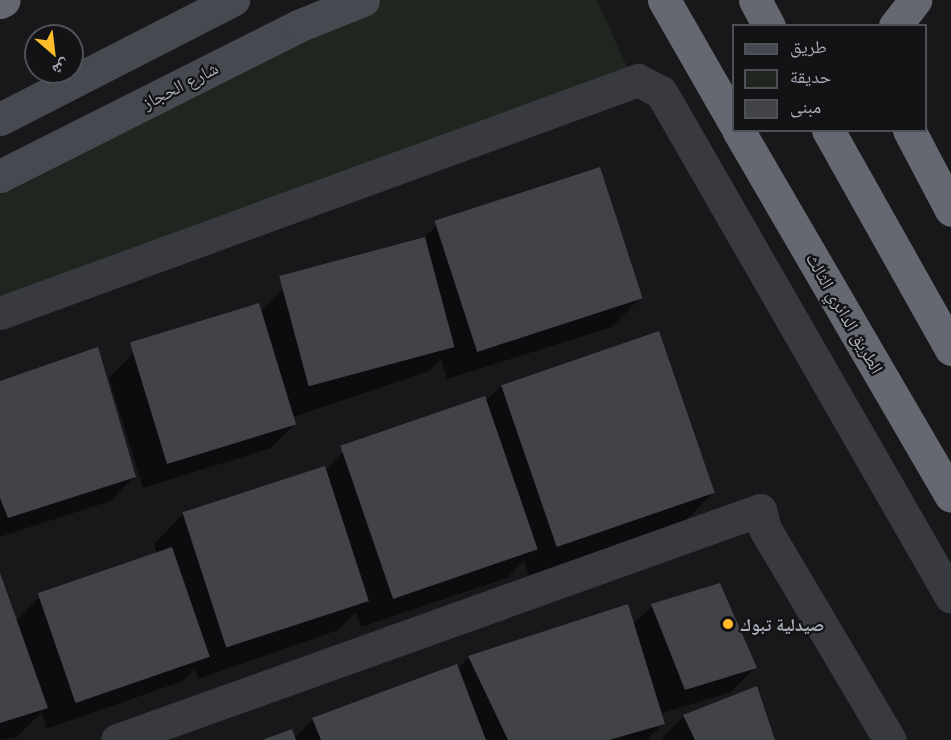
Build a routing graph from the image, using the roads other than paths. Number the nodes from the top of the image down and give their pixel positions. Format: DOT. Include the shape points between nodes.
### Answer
graph roads {
  1 [pos="4,0"];
  2 [pos="232,0"];
  3 [pos="363,0"];
  4 [pos="664,0"];
  5 [pos="755,0"];
  6 [pos="915,0"];
  7 [pos="0,2"];
  8 [pos="768,24"];
  9 [pos="897,24"];
  10 [pos="0,119"];
  11 [pos="732,119"];
  12 [pos="739,132"];
  13 [pos="829,132"];
  14 [pos="910,132"];
  15 [pos="0,176"];
  16 [pos="951,210"];
  17 [pos="0,313"];
  18 [pos="951,349"];
  19 [pos="951,496"];
  20 [pos="951,597"];
  21 [pos="117,740"];
  22 [pos="890,740"];
  1 -- 7 [label="highway"];
  2 -- 10 [label="main road"];
  3 -- 15 [label="main road, شارع الحجاز" via="298,26"];
  4 -- 11 [label="highway"];
  5 -- 8 [label="highway"];
  6 -- 9 [label="highway"];
  12 -- 19 [label="highway, الطريق الدائري الثالث"];
  13 -- 18 [label="highway"];
  14 -- 16 [label="highway"];
  17 -- 20 [label="street" via="638,80 661,92"];
  21 -- 22 [label="street" via="760,510 765,529"];
}
